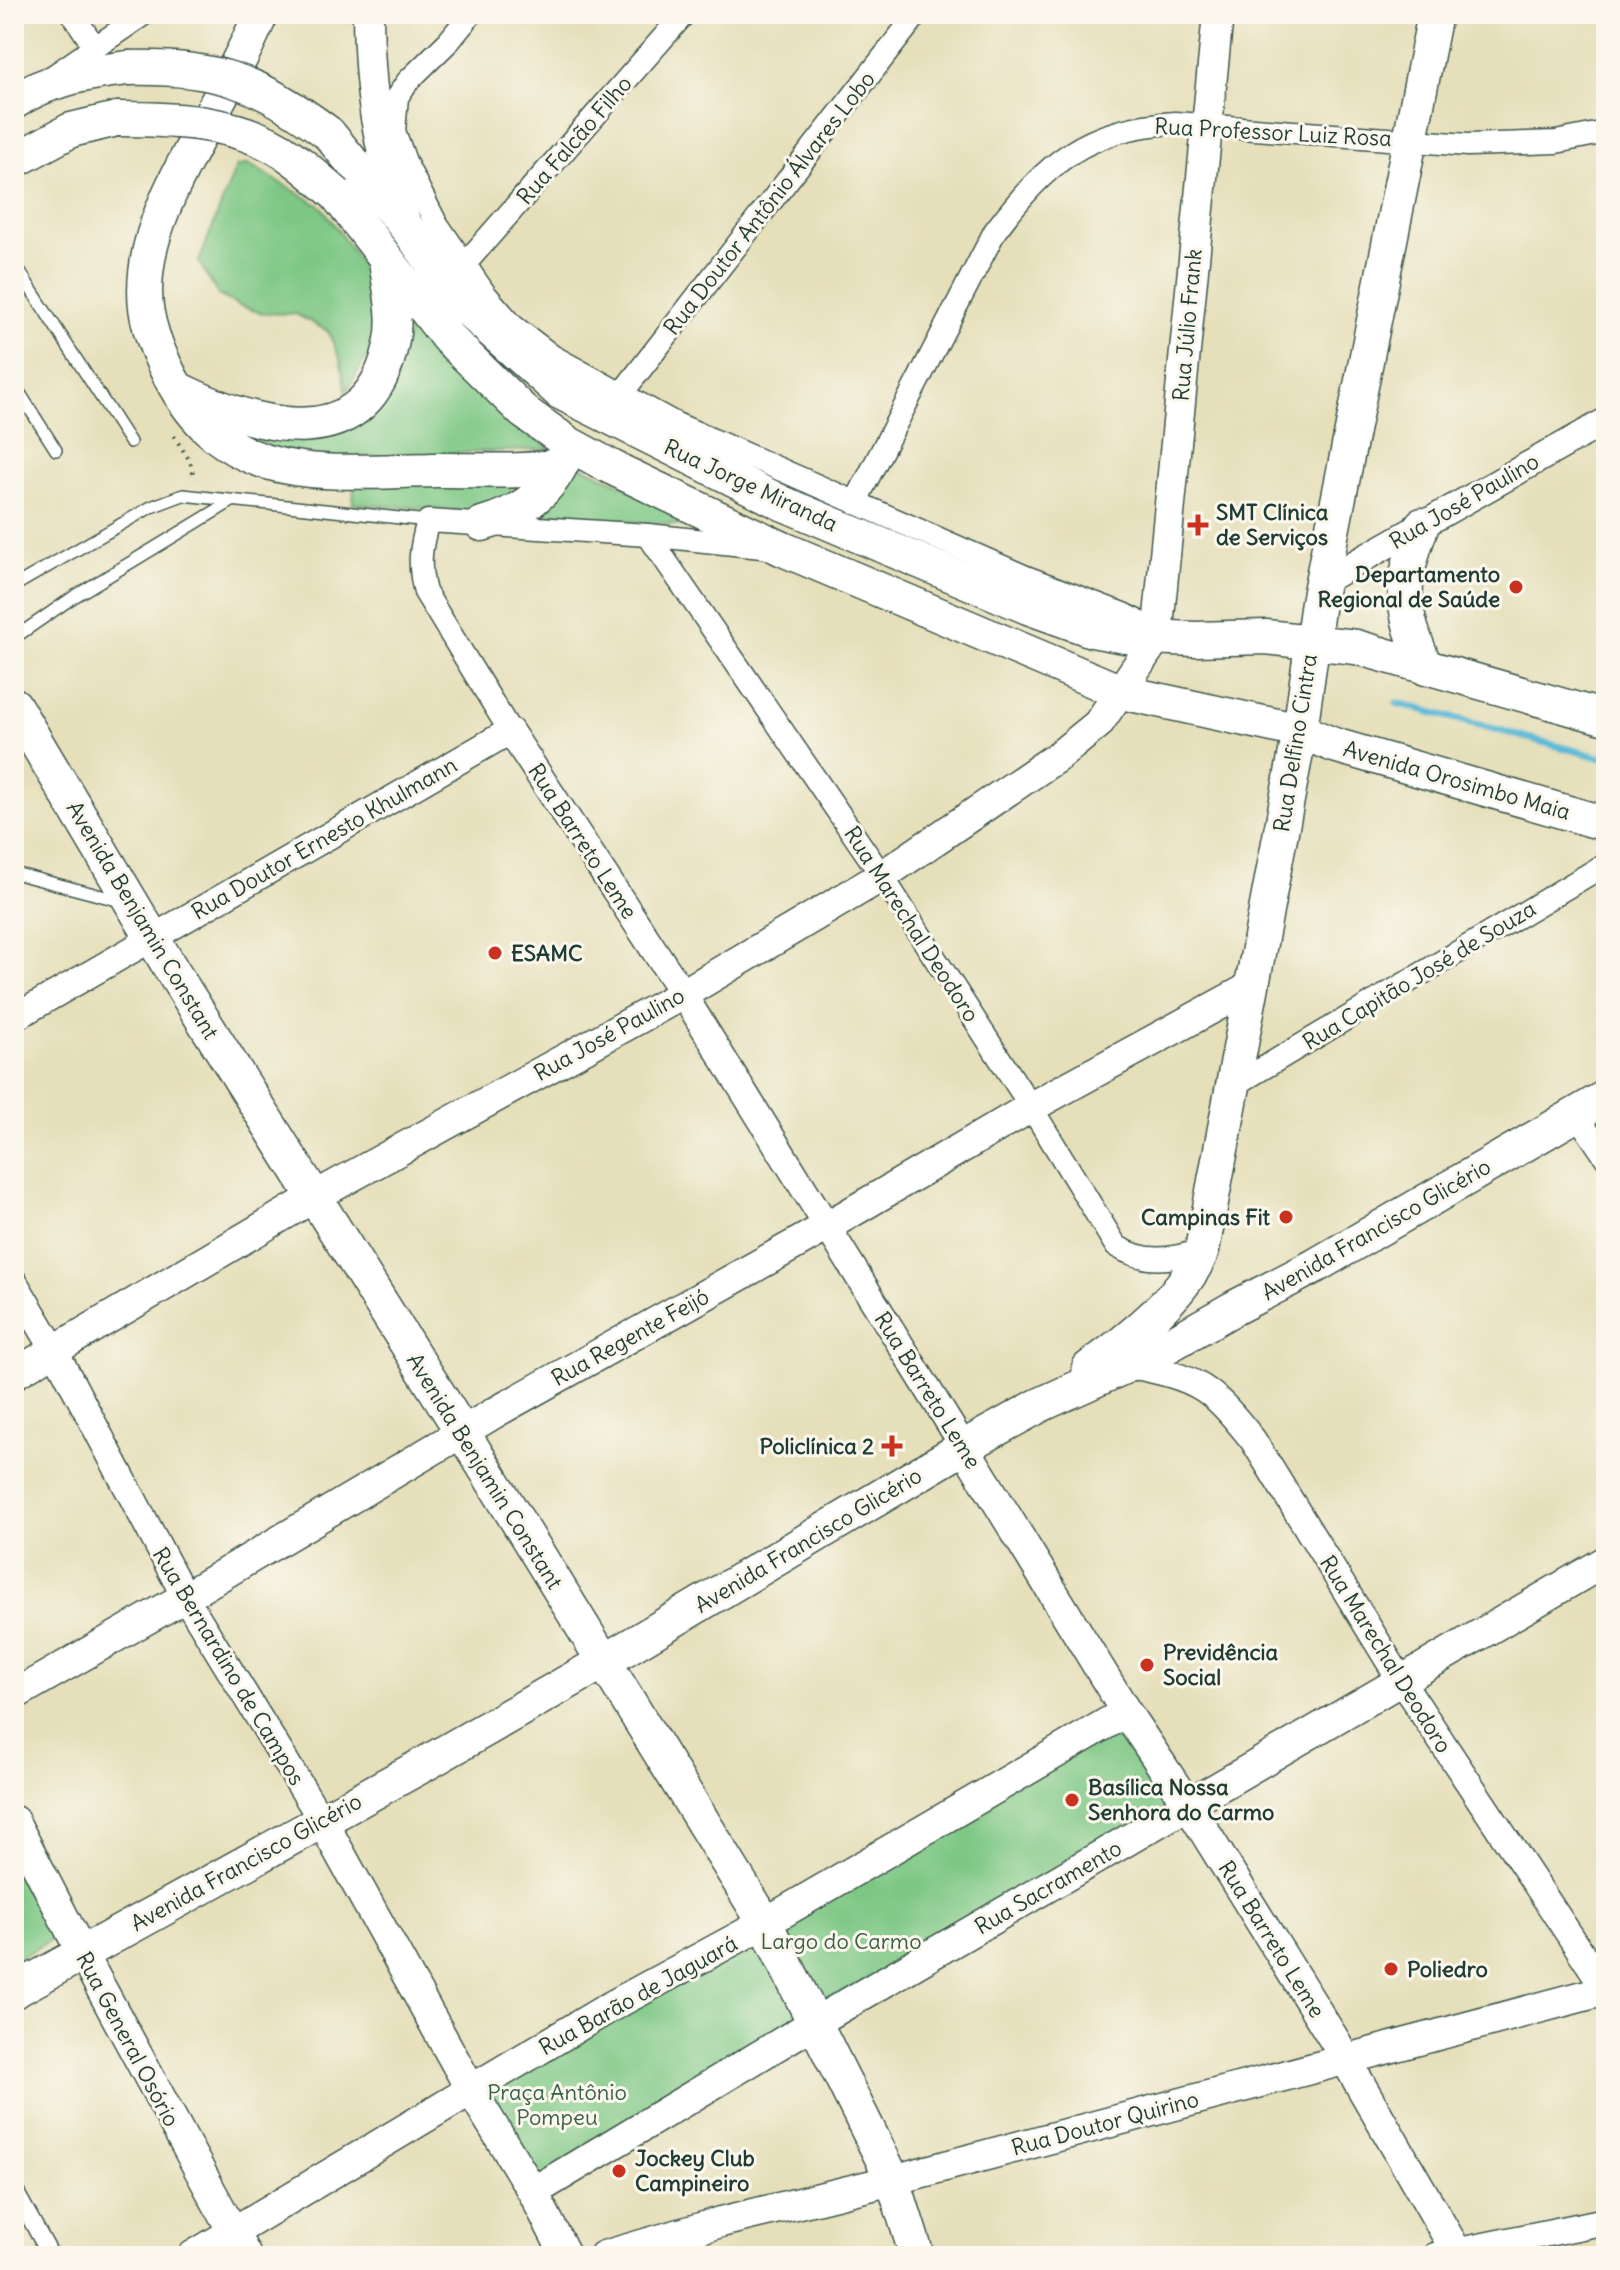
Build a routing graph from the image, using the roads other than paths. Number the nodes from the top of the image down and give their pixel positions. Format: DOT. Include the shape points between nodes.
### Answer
graph roads {
  1 [pos="73,14"];
  2 [pos="144,14"];
  3 [pos="261,14"];
  4 [pos="368,14"];
  5 [pos="471,14"];
  6 [pos="684,14"];
  7 [pos="917,14"];
  8 [pos="1218,14"];
  9 [pos="1435,14"];
  10 [pos="95,48"];
  11 [pos="31,87"];
  12 [pos="1206,126"];
  13 [pos="1605,134"];
  14 [pos="1411,140"];
  15 [pos="14,161"];
  16 [pos="411,233"];
  17 [pos="386,259"];
  18 [pos="14,263"];
  19 [pos="464,265"];
  20 [pos="14,384"];
  21 [pos="175,387"];
  22 [pos="560,392"];
  23 [pos="622,393"];
  24 [pos="1606,421"];
  25 [pos="130,442"];
  26 [pos="56,450"];
  27 [pos="565,454"];
  28 [pos="232,501"];
  29 [pos="855,503"];
  30 [pos="428,521"];
  31 [pos="482,524"];
  32 [pos="1422,525"];
  33 [pos="648,535"];
  34 [pos="783,549"];
  35 [pos="1322,582"];
  36 [pos="14,586"];
  37 [pos="1154,636"];
  38 [pos="14,638"];
  39 [pos="1312,640"];
  40 [pos="1426,668"];
  41 [pos="1121,692"];
  42 [pos="16,713"];
  43 [pos="1606,718"];
  44 [pos="510,731"];
  45 [pos="1300,731"];
  46 [pos="1606,824"];
  47 [pos="1606,864"];
  48 [pos="14,873"];
  49 [pos="882,876"];
  50 [pos="133,905"];
  51 [pos="153,937"];
  52 [pos="1251,987"];
  53 [pos="683,994"];
  54 [pos="14,1018"];
  55 [pos="1233,1086"];
  56 [pos="1606,1097"];
  57 [pos="1031,1107"];
  58 [pos="1576,1114"];
  59 [pos="1606,1158"];
  60 [pos="314,1197"];
  61 [pos="826,1227"];
  62 [pos="1202,1250"];
  63 [pos="14,1282"];
  64 [pos="55,1351"];
  65 [pos="1131,1365"];
  66 [pos="14,1374"];
  67 [pos="1040,1405"];
  68 [pos="461,1433"];
  69 [pos="964,1447"];
  70 [pos="1606,1561"];
  71 [pos="185,1597"];
  72 [pos="603,1662"];
  73 [pos="1400,1679"];
  74 [pos="14,1695"];
  75 [pos="1126,1712"];
  76 [pos="1188,1805"];
  77 [pos="14,1821"];
  78 [pos="322,1821"];
  79 [pos="765,1923"];
  80 [pos="82,1953"];
  81 [pos="1606,1990"];
  82 [pos="14,1991"];
  83 [pos="814,2023"];
  84 [pos="1345,2058"];
  85 [pos="471,2090"];
  86 [pos="893,2180"];
  87 [pos="14,2189"];
  88 [pos="533,2192"];
  89 [pos="1606,2221"];
  90 [pos="239,2244"];
  91 [pos="1450,2255"];
  92 [pos="51,2256"];
  93 [pos="193,2256"];
  94 [pos="566,2256"];
  95 [pos="604,2256"];
  96 [pos="917,2256"];
  1 -- 10 [label="street"];
  2 -- 10 [label="street"];
  3 -- 21 [label="main road" via="167,197 150,248 146,319"];
  4 -- 16 [label="main road" via="374,116 387,175"];
  5 -- 19 [label="street, Rua Jorge Miranda" via="408,81 394,113 394,131 406,164"];
  6 -- 19 [label="street, Rua Falcão Filho"];
  7 -- 23 [label="street, Rua Doutor Antônio Álvares Lobo"];
  8 -- 12 [label="main road, Rua Júlio Frank"];
  9 -- 14 [label="main road, Rua Delfino Cintra"];
  10 -- 11 [label="street"];
  11 -- 16 [label="main road, Rua Jorge Miranda, bridge" via="92,73 171,67 252,86 289,104 328,133"];
  12 -- 14 [label="street, Rua Professor Luiz Rosa"];
  12 -- 29 [label="street, Rua Professor Luiz Rosa" via="1143,125 1096,139 1057,162 1026,190 995,231"];
  12 -- 37 [label="main road, Rua Júlio Frank"];
  13 -- 14 [label="street, Rua Professor Luiz Rosa" via="1515,145"];
  14 -- 35 [label="main road, Rua Delfino Cintra"];
  15 -- 17 [label="main road, Rua Jorge Miranda, bridge" via="71,130 117,119 171,119 222,127 292,157 337,195"];
  16 -- 22 [label="main road, Rua Jorge Miranda" via="463,305"];
  17 -- 21 [label="main road" via="393,339 370,393 352,412 324,423 267,423"];
  17 -- 27 [label="main road, Rua Jorge Miranda" via="447,337"];
  18 -- 25 [label="lane"];
  19 -- 23 [label="street, Rua Jorge Miranda" via="513,326 552,356"];
  20 -- 26 [label="lane"];
  21 -- 27 [label="main road" via="212,434 259,461 284,466 343,472 530,470"];
  22 -- 27 [label="main road" via="570,427"];
  22 -- 37 [label="main road, Rua Jorge Miranda" via="782,503 1028,607 1092,630"];
  23 -- 29 [label="street, Rua Jorge Miranda" via="674,423"];
  24 -- 32 [label="street, Rua José Paulino"];
  27 -- 31 [label="main road" via="548,487 529,505"];
  27 -- 34 [label="main road, Rua Jorge Miranda" via="627,475"];
  28 -- 30 [label="lane"];
  28 -- 36 [label="lane" via="183,495 167,500"];
  28 -- 38 [label="lane"];
  29 -- 37 [label="street, Rua Jorge Miranda" via="1123,614"];
  30 -- 31 [label="street, Rua Jorge Miranda"];
  30 -- 44 [label="street, Rua Barreto Leme" via="419,551 425,592"];
  31 -- 33 [label="street, Rua Jorge Miranda"];
  32 -- 35 [label="street, Rua José Paulino"];
  32 -- 40 [label="main road" via="1404,593 1407,618"];
  33 -- 34 [label="street, Rua Jorge Miranda"];
  33 -- 49 [label="street, Rua Marechal Deodoro"];
  34 -- 41 [label="main road, Rua Jorge Miranda"];
  35 -- 39 [label="main road, Rua Delfino Cintra"];
  37 -- 39 [label="main road"];
  37 -- 41 [label="main road, Rua José Paulino"];
  39 -- 40 [label="main road"];
  39 -- 45 [label="main road, Rua Delfino Cintra"];
  40 -- 43 [label="main road"];
  41 -- 45 [label="main road, Avenida Orosimbo Maia"];
  41 -- 49 [label="main road, Rua José Paulino" via="1081,740"];
  42 -- 50 [label="main road, Avenida Benjamin Constant"];
  44 -- 51 [label="street, Rua Doutor Ernesto Khulmann"];
  44 -- 53 [label="street, Rua Barreto Leme"];
  45 -- 46 [label="main road, Avenida Orosimbo Maia"];
  45 -- 52 [label="main road, Rua Delfino Cintra"];
  47 -- 55 [label="street, Rua Capitão José de Souza"];
  48 -- 50 [label="lane"];
  49 -- 53 [label="main road, Rua José Paulino"];
  49 -- 57 [label="street, Rua Marechal Deodoro"];
  50 -- 51 [label="main road, Avenida Benjamin Constant"];
  51 -- 54 [label="street, Rua Doutor Ernesto Khulmann"];
  51 -- 60 [label="main road, Avenida Benjamin Constant"];
  52 -- 55 [label="main road, Rua Delfino Cintra"];
  52 -- 57 [label="main road, Rua Regente Feijó"];
  53 -- 60 [label="main road, Rua José Paulino"];
  53 -- 61 [label="street, Rua Barreto Leme"];
  55 -- 62 [label="main road, Rua Delfino Cintra"];
  56 -- 58 [label="main road, Avenida Francisco Glicério"];
  57 -- 61 [label="main road, Rua Regente Feijó"];
  57 -- 62 [label="street, Rua Marechal Deodoro" via="1116,1246 1153,1259"];
  58 -- 59 [label="street"];
  58 -- 65 [label="main road, Avenida Francisco Glicério" via="1315,1266"];
  60 -- 64 [label="main road, Rua José Paulino"];
  60 -- 68 [label="main road, Avenida Benjamin Constant"];
  61 -- 68 [label="main road, Rua Regente Feijó"];
  61 -- 69 [label="street, Rua Barreto Leme"];
  62 -- 67 [label="main road, Rua Delfino Cintra" via="1146,1325"];
  63 -- 64 [label="street, Rua Bernardino de Campos"];
  64 -- 66 [label="main road, Rua José Paulino"];
  64 -- 71 [label="street, Rua Bernardino de Campos"];
  65 -- 67 [label="main road, Avenida Francisco Glicério"];
  65 -- 73 [label="street, Rua Marechal Deodoro" via="1179,1375 1224,1404 1253,1440"];
  67 -- 69 [label="main road, Avenida Francisco Glicério"];
  68 -- 71 [label="main road, Rua Regente Feijó"];
  68 -- 72 [label="main road, Avenida Benjamin Constant"];
  69 -- 72 [label="main road, Avenida Francisco Glicério"];
  69 -- 75 [label="main road, Rua Barreto Leme"];
  70 -- 73 [label="main road, Rua Sacramento"];
  71 -- 74 [label="main road, Rua Regente Feijó"];
  71 -- 78 [label="street, Rua Bernardino de Campos"];
  72 -- 78 [label="main road, Avenida Francisco Glicério"];
  72 -- 79 [label="main road, Avenida Benjamin Constant"];
  73 -- 76 [label="main road, Rua Sacramento"];
  73 -- 81 [label="street, Rua Marechal Deodoro"];
  75 -- 76 [label="main road, Rua Barreto Leme"];
  75 -- 79 [label="main road, Rua Barão de Jaguará"];
  76 -- 83 [label="main road, Rua Sacramento"];
  76 -- 84 [label="main road, Rua Barreto Leme"];
  77 -- 80 [label="main road, Rua General Osório"];
  78 -- 80 [label="main road, Avenida Francisco Glicério"];
  78 -- 85 [label="main road, Rua Bernardino de Campos"];
  79 -- 83 [label="main road, Avenida Benjamin Constant"];
  79 -- 85 [label="main road, Rua Barão de Jaguará"];
  80 -- 82 [label="main road, Avenida Francisco Glicério"];
  80 -- 90 [label="main road, Rua General Osório"];
  81 -- 84 [label="main road, Rua Doutor Quirino"];
  83 -- 86 [label="main road, Avenida Benjamin Constant"];
  83 -- 88 [label="main road, Rua Sacramento"];
  84 -- 86 [label="main road, Rua Doutor Quirino"];
  84 -- 91 [label="main road, Rua Barreto Leme"];
  85 -- 88 [label="main road, Rua Bernardino de Campos"];
  85 -- 90 [label="main road, Rua Barão de Jaguará"];
  86 -- 95 [label="main road, Rua Doutor Quirino"];
  86 -- 96 [label="main road, Avenida Benjamin Constant"];
  87 -- 92 [label="street"];
  88 -- 94 [label="main road, Rua Bernardino de Campos"];
  89 -- 91 [label="street"];
  90 -- 93 [label="main road, Rua Barão de Jaguará"];
}
